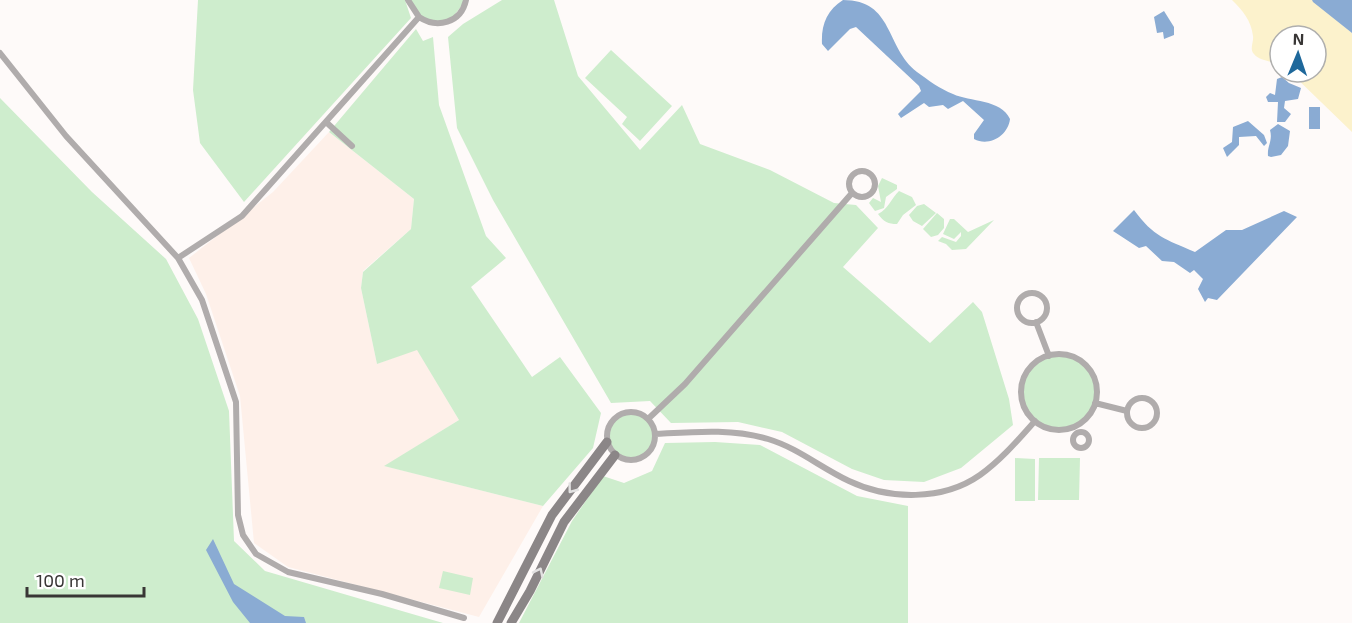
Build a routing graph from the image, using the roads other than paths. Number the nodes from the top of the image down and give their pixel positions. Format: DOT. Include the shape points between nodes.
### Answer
graph roads {
  1 [pos="408,0"];
  2 [pos="466,0"];
  3 [pos="419,17"];
  4 [pos="0,52"];
  5 [pos="326,122"];
  6 [pos="352,146"];
  7 [pos="852,193"];
  8 [pos="178,258"];
  9 [pos="1036,322"];
  10 [pos="1049,356"];
  11 [pos="1095,403"];
  12 [pos="1127,411"];
  13 [pos="648,419"];
  14 [pos="1035,421"];
  15 [pos="1076,426"];
  16 [pos="655,434"];
  17 [pos="1077,434"];
  18 [pos="607,442"];
  19 [pos="615,455"];
  20 [pos="464,618"];
  21 [pos="497,623"];
  22 [pos="511,623"];
  1 -- 3 [label="street"];
  2 -- 3 [label="street" via="462,12 449,22 432,24"];
  3 -- 5 [label="street"];
  4 -- 8 [label="street" via="66,136"];
  5 -- 6 [label="street"];
  5 -- 8 [label="street" via="242,216"];
  7 -- 7 [label="street" via="863,197 872,192 875,183 871,174 853,174 849,182"];
  7 -- 13 [label="street" via="685,384"];
  8 -- 20 [label="street" via="202,300 236,402 238,515 243,535 256,554 288,572"];
  9 -- 9 [label="street" via="1046,314 1045,300 1039,295 1025,295 1017,306 1018,315 1029,323"];
  9 -- 10 [label="street"];
  10 -- 11 [label="street" via="1061,354 1085,364 1097,385"];
  10 -- 14 [label="street" via="1037,361 1023,382 1025,406"];
  11 -- 12 [label="street"];
  11 -- 15 [label="street" via="1086,419"];
  12 -- 12 [label="street" via="1132,425 1143,428 1156,420 1157,412 1149,400 1142,398"];
  13 -- 16 [label="street"];
  13 -- 18 [label="street" via="634,412 618,415 608,427"];
  14 -- 15 [label="street" via="1052,429"];
  14 -- 16 [label="street" via="978,476 948,489 912,496 871,490 848,481 801,452 768,439 734,432"];
  15 -- 17 [label="street"];
  16 -- 19 [label="street" via="651,449 638,459"];
  18 -- 19 [label="street"];
  18 -- 21 [label="street, one-way" via="552,515"];
  22 -- 19 [label="street, one-way" via="564,522"];
}
